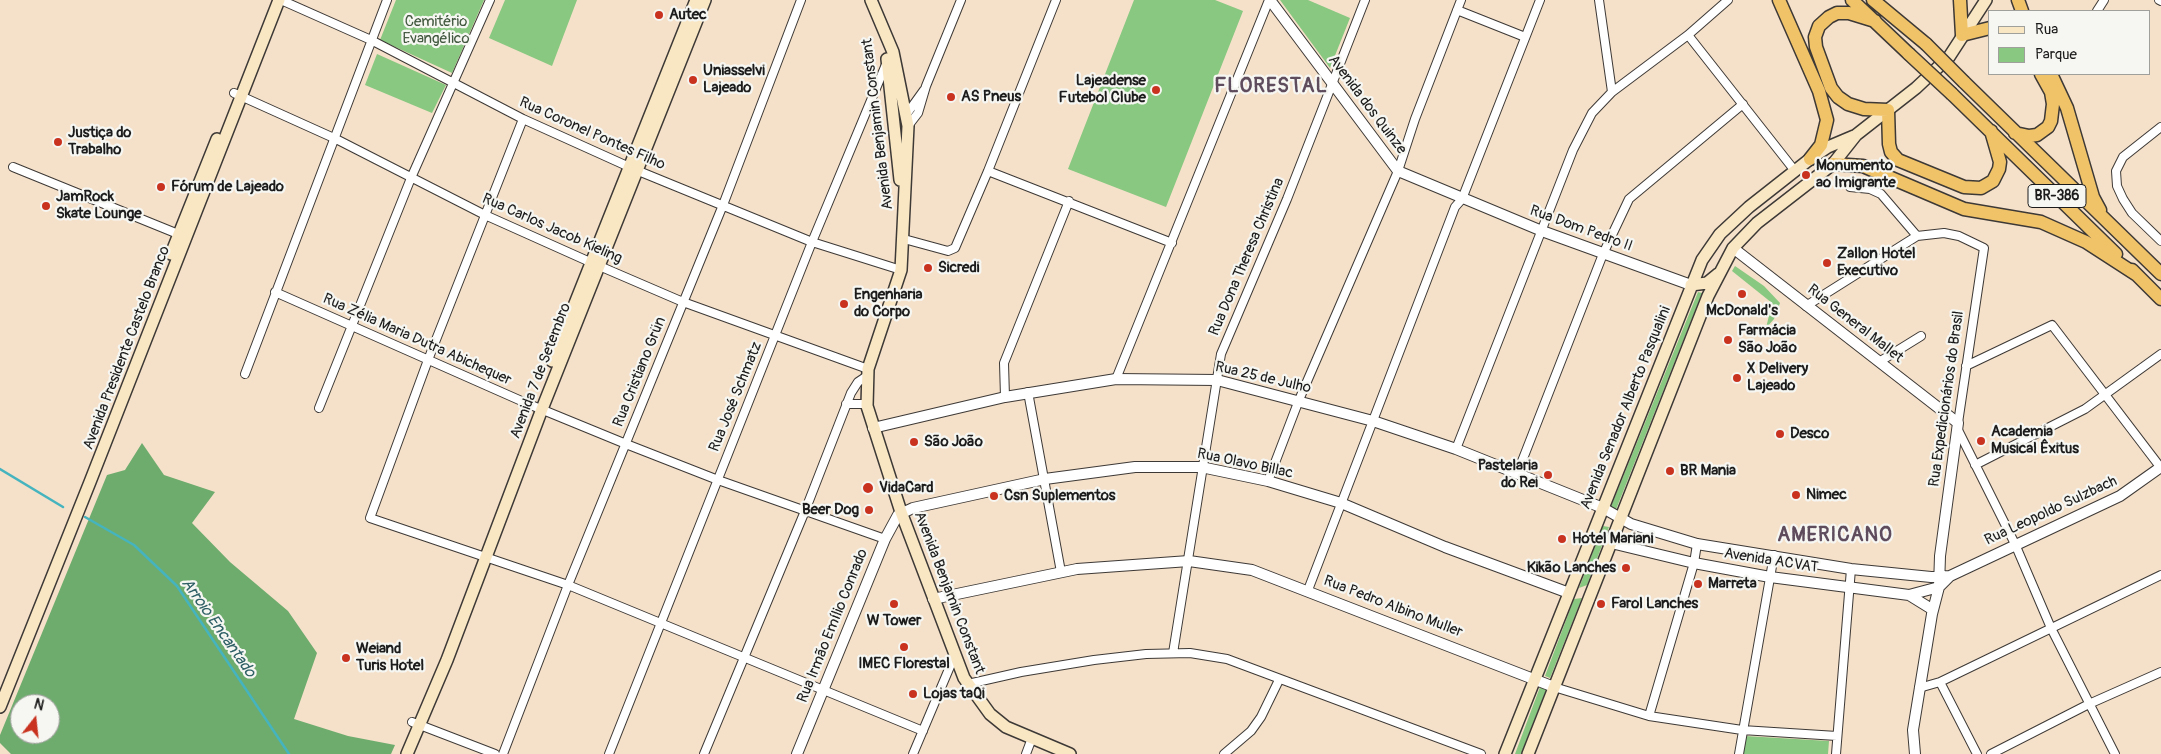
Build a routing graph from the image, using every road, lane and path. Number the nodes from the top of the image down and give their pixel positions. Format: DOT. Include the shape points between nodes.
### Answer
graph roads {
  1 [pos="271,0"];
  2 [pos="280,0"];
  3 [pos="387,0"];
  4 [pos="490,0"];
  5 [pos="696,0"];
  6 [pos="705,0"];
  7 [pos="801,0"];
  8 [pos="870,0"];
  9 [pos="961,0"];
  10 [pos="1056,0"];
  11 [pos="1270,0"];
  12 [pos="1366,0"];
  13 [pos="1461,0"];
  14 [pos="1540,0"];
  15 [pos="1599,0"];
  16 [pos="1728,0"];
  17 [pos="1779,0"];
  18 [pos="1852,0"];
  19 [pos="1873,0"];
  20 [pos="1960,0"];
  21 [pos="1986,0"];
  22 [pos="1457,10"];
  23 [pos="1874,21"];
  24 [pos="689,27"];
  25 [pos="1988,28"];
  26 [pos="1688,34"];
  27 [pos="1962,35"];
  28 [pos="1524,37"];
  29 [pos="371,40"];
  30 [pos="890,56"];
  31 [pos="2042,75"];
  32 [pos="2051,75"];
  33 [pos="454,82"];
  34 [pos="1331,83"];
  35 [pos="1612,92"];
  36 [pos="238,95"];
  37 [pos="1743,104"];
  38 [pos="1888,110"];
  39 [pos="523,119"];
  40 [pos="907,121"];
  41 [pos="895,124"];
  42 [pos="2161,127"];
  43 [pos="1991,131"];
  44 [pos="2014,133"];
  45 [pos="1856,135"];
  46 [pos="336,138"];
  47 [pos="1810,159"];
  48 [pos="1833,164"];
  49 [pos="14,167"];
  50 [pos="632,168"];
  51 [pos="988,171"];
  52 [pos="1398,171"];
  53 [pos="1795,171"];
  54 [pos="411,178"];
  55 [pos="1850,187"];
  56 [pos="1462,199"];
  57 [pos="1787,199"];
  58 [pos="1068,201"];
  59 [pos="722,205"];
  60 [pos="1749,207"];
  61 [pos="485,215"];
  62 [pos="904,216"];
  63 [pos="2104,219"];
  64 [pos="1542,231"];
  65 [pos="182,236"];
  66 [pos="1917,236"];
  67 [pos="904,239"];
  68 [pos="812,242"];
  69 [pos="2161,242"];
  70 [pos="1172,243"];
  71 [pos="1733,248"];
  72 [pos="1603,254"];
  73 [pos="594,264"];
  74 [pos="901,270"];
  75 [pos="1721,271"];
  76 [pos="2161,274"];
  77 [pos="2137,275"];
  78 [pos="1691,285"];
  79 [pos="276,292"];
  80 [pos="2161,299"];
  81 [pos="683,302"];
  82 [pos="1806,306"];
  83 [pos="350,326"];
  84 [pos="1921,336"];
  85 [pos="775,337"];
  86 [pos="2161,354"];
  87 [pos="428,360"];
  88 [pos="1879,362"];
  89 [pos="1966,366"];
  90 [pos="868,373"];
  91 [pos="245,374"];
  92 [pos="1116,378"];
  93 [pos="1217,380"];
  94 [pos="1028,392"];
  95 [pos="120,394"];
  96 [pos="2106,396"];
  97 [pos="1005,397"];
  98 [pos="1299,400"];
  99 [pos="846,404"];
  100 [pos="866,404"];
  101 [pos="538,407"];
  102 [pos="319,408"];
  103 [pos="1373,421"];
  104 [pos="1958,426"];
  105 [pos="873,428"];
  106 [pos="626,444"];
  107 [pos="1456,449"];
  108 [pos="1975,465"];
  109 [pos="1201,467"];
  110 [pos="2161,468"];
  111 [pos="1517,474"];
  112 [pos="1045,479"];
  113 [pos="718,480"];
  114 [pos="1268,481"];
  115 [pos="1340,503"];
  116 [pos="1603,508"];
  117 [pos="805,511"];
  118 [pos="902,512"];
  119 [pos="1620,519"];
  120 [pos="885,539"];
  121 [pos="1611,543"];
  122 [pos="1697,544"];
  123 [pos="2015,544"];
  124 [pos="1774,555"];
  125 [pos="481,557"];
  126 [pos="1189,561"];
  127 [pos="1694,563"];
  128 [pos="1852,569"];
  129 [pos="1061,572"];
  130 [pos="2161,575"];
  131 [pos="1770,577"];
  132 [pos="1936,580"];
  133 [pos="1595,582"];
  134 [pos="568,585"];
  135 [pos="1851,587"];
  136 [pos="1928,589"];
  137 [pos="1308,590"];
  138 [pos="1569,593"];
  139 [pos="1909,595"];
  140 [pos="933,599"];
  141 [pos="1931,611"];
  142 [pos="661,622"];
  143 [pos="2051,628"];
  144 [pos="1173,654"];
  145 [pos="744,656"];
  146 [pos="954,657"];
  147 [pos="2161,672"];
  148 [pos="1535,679"];
  149 [pos="1279,680"];
  150 [pos="1940,682"];
  151 [pos="968,684"];
  152 [pos="0,686"];
  153 [pos="1554,687"];
  154 [pos="1919,688"];
  155 [pos="822,690"];
  156 [pos="2090,704"];
  157 [pos="0,707"];
  158 [pos="1649,716"];
  159 [pos="416,724"];
  160 [pos="923,730"];
  161 [pos="1742,730"];
  162 [pos="1837,736"];
  163 [pos="1032,738"];
  164 [pos="399,754"];
  165 [pos="407,754"];
  166 [pos="494,754"];
  167 [pos="503,754"];
  168 [pos="609,754"];
  169 [pos="704,754"];
  170 [pos="796,754"];
  171 [pos="913,754"];
  172 [pos="1026,754"];
  173 [pos="1070,754"];
  174 [pos="1224,754"];
  175 [pos="1481,754"];
  176 [pos="1505,754"];
  177 [pos="1528,754"];
  178 [pos="1739,754"];
  179 [pos="1836,754"];
  180 [pos="1915,754"];
  181 [pos="1977,754"];
  182 [pos="1991,754"];
  183 [pos="2115,754"];
  1 -- 36 [label="main road, Avenida Presidente Castelo Branco"];
  2 -- 29 [label="street, Rua Coronel Pontes Filho"];
  2 -- 36 [label="main road, Avenida Presidente Castelo Branco"];
  3 -- 29 [label="street"];
  4 -- 33 [label="street"];
  5 -- 24 [label="main road, Avenida 7 de Setembro"];
  6 -- 24 [label="main road, Avenida 7 de Setembro"];
  7 -- 59 [label="street, Rua Cristiano Grün"];
  8 -- 30 [label="main road, Avenida Benjamin Constant"];
  9 -- 40 [label="street" via="918,113"];
  10 -- 51 [label="street"];
  11 -- 34 [label="street, Avenida dos Quinze"];
  11 -- 70 [label="street"];
  12 -- 34 [label="street, Rua Dona Theresa Christina"];
  13 -- 22 [label="street"];
  14 -- 28 [label="street"];
  15 -- 35 [label="street"];
  16 -- 26 [label="street"];
  17 -- 47 [label="highway" via="1819,91 1826,120 1821,145"];
  18 -- 23 [label="highway, BR-386"];
  19 -- 44 [label="highway, BR-386, bridge" via="1926,44"];
  20 -- 27 [label="highway"];
  21 -- 27 [label="main road, Avenida Senador Alberto Pasqualini"];
  22 -- 28 [label="street"];
  22 -- 52 [label="street"];
  23 -- 38 [label="highway" via="1849,13 1837,13 1819,26 1816,47 1831,88 1838,97 1864,109"];
  23 -- 43 [label="highway, BR-386, bridge"];
  24 -- 50 [label="main road, Avenida 7 de Setembro"];
  25 -- 27 [label="highway"];
  26 -- 35 [label="street"];
  26 -- 37 [label="street"];
  27 -- 38 [label="main road, Avenida Senador Alberto Pasqualini" via="1949,56"];
  28 -- 56 [label="street"];
  29 -- 33 [label="street, Rua Coronel Pontes Filho"];
  29 -- 46 [label="street"];
  30 -- 40 [label="main road, Avenida Benjamin Constant"];
  30 -- 41 [label="main road, Avenida Benjamin Constant"];
  30 -- 68 [label="street, Rua José Schmatz"];
  31 -- 44 [label="highway" via="2051,92 2051,121 2037,135"];
  32 -- 63 [label="highway" via="2066,108 2093,197"];
  33 -- 39 [label="street, Rua Coronel Pontes Filho"];
  33 -- 54 [label="street"];
  34 -- 52 [label="street, Avenida dos Quinze"];
  34 -- 93 [label="street, Rua Dona Theresa Christina" via="1287,200 1221,354"];
  35 -- 64 [label="street" via="1592,113 1573,150"];
  36 -- 46 [label="street, Rua Carlos Jacob Kieling"];
  36 -- 65 [label="main road, Avenida Presidente Castelo Branco"];
  37 -- 53 [label="street"];
  37 -- 72 [label="street" via="1629,199"];
  38 -- 43 [label="highway" via="1889,144 1898,160 1964,187 1980,188 1997,177 2000,162"];
  38 -- 45 [label="main road, Avenida Senador Alberto Pasqualini"];
  39 -- 50 [label="street, Rua Coronel Pontes Filho"];
  39 -- 61 [label="street"];
  40 -- 41 [label="main road" via="901,130"];
  40 -- 62 [label="main road, Avenida Benjamin Constant"];
  41 -- 62 [label="main road, Avenida Benjamin Constant"];
  42 -- 69 [label="street" via="2123,157 2116,171 2117,186 2123,199 2132,213"];
  43 -- 77 [label="highway, BR-386"];
  44 -- 63 [label="highway, BR-386"];
  45 -- 47 [label="main road, Avenida Senador Alberto Pasqualini"];
  45 -- 48 [label="main road, Avenida Senador Alberto Pasqualini"];
  46 -- 54 [label="street, Rua Carlos Jacob Kieling"];
  46 -- 79 [label="street"];
  47 -- 53 [label="main road, Avenida Senador Alberto Pasqualini"];
  48 -- 57 [label="main road, Avenida Senador Alberto Pasqualini"];
  48 -- 77 [label="highway" via="1863,166 1964,209 2041,222 2086,242"];
  49 -- 65 [label="street"];
  50 -- 59 [label="street, Rua Coronel Pontes Filho"];
  50 -- 73 [label="main road, Avenida 7 de Setembro"];
  51 -- 58 [label="street"];
  51 -- 67 [label="street" via="952,250"];
  52 -- 56 [label="street, Avenida dos Quinze"];
  52 -- 98 [label="street"];
  53 -- 57 [label="main road" via="1798,180"];
  53 -- 60 [label="main road, Avenida Senador Alberto Pasqualini"];
  54 -- 61 [label="street, Rua Carlos Jacob Kieling"];
  54 -- 83 [label="street"];
  55 -- 66 [label="street" via="1881,194"];
  56 -- 64 [label="street, Rua Dom Pedro II"];
  56 -- 103 [label="street" via="1455,206"];
  57 -- 71 [label="main road, Avenida Senador Alberto Pasqualini"];
  58 -- 70 [label="street"];
  58 -- 97 [label="street" via="1004,363"];
  59 -- 68 [label="street, Rua Coronel Pontes Filho"];
  59 -- 81 [label="street, Rua Cristiano Grün"];
  60 -- 71 [label="main road" via="1729,236 1728,241"];
  60 -- 78 [label="main road, Avenida Senador Alberto Pasqualini" via="1720,234 1702,260"];
  61 -- 73 [label="street, Rua Carlos Jacob Kieling"];
  61 -- 87 [label="street"];
  62 -- 67 [label="main road, Avenida Benjamin Constant"];
  63 -- 76 [label="highway, BR-386"];
  64 -- 72 [label="street, Rua Dom Pedro II"];
  64 -- 107 [label="street"];
  65 -- 95 [label="main road, Avenida Presidente Castelo Branco"];
  66 -- 82 [label="street"];
  66 -- 89 [label="street, Rua Expedicionários do Brasil" via="1951,235 1971,240 1984,248"];
  67 -- 74 [label="main road, Avenida Benjamin Constant"];
  68 -- 74 [label="street, Rua Coronel Pontes Filho"];
  68 -- 85 [label="street, Rua José Schmatz"];
  70 -- 92 [label="street"];
  71 -- 75 [label="main road, Avenida Senador Alberto Pasqualini"];
  71 -- 82 [label="street, Rua General Mallet"];
  72 -- 78 [label="street, Rua Dom Pedro II"];
  72 -- 111 [label="street"];
  73 -- 81 [label="street, Rua Carlos Jacob Kieling"];
  73 -- 101 [label="main road, Avenida 7 de Setembro"];
  74 -- 90 [label="main road, Avenida Benjamin Constant"];
  75 -- 78 [label="main road" via="1707,282"];
  75 -- 119 [label="main road, Avenida Senador Alberto Pasqualini" via="1708,296"];
  77 -- 80 [label="highway, BR-386"];
  78 -- 116 [label="main road, Avenida Senador Alberto Pasqualini"];
  79 -- 83 [label="street, Rua Zélia Maria Dutra Abichequer"];
  79 -- 91 [label="street"];
  81 -- 85 [label="street, Rua Carlos Jacob Kieling"];
  81 -- 106 [label="street, Rua Cristiano Grün"];
  82 -- 88 [label="street, Rua General Mallet"];
  83 -- 87 [label="street, Rua Zélia Maria Dutra Abichequer"];
  83 -- 102 [label="street"];
  84 -- 88 [label="street"];
  85 -- 90 [label="street, Rua Carlos Jacob Kieling"];
  85 -- 113 [label="street, Rua José Schmatz"];
  86 -- 96 [label="street"];
  87 -- 101 [label="street, Rua Zélia Maria Dutra Abichequer"];
  87 -- 125 [label="street" via="370,518"];
  88 -- 104 [label="street, Rua General Mallet"];
  89 -- 96 [label="street" via="2052,325"];
  89 -- 104 [label="street, Rua Expedicionários do Brasil"];
  90 -- 99 [label="street" via="858,382"];
  90 -- 100 [label="main road, Avenida Benjamin Constant"];
  92 -- 93 [label="street, Rua 25 de Julho"];
  92 -- 94 [label="street, Rua 25 de Julho"];
  93 -- 98 [label="street, Rua 25 de Julho"];
  93 -- 109 [label="street, Rua Dona Theresa Christina"];
  94 -- 97 [label="street, Rua 25 de Julho"];
  94 -- 112 [label="street"];
  95 -- 152 [label="main road, Avenida Presidente Castelo Branco"];
  95 -- 157 [label="main road, Avenida Presidente Castelo Branco"];
  96 -- 108 [label="street"];
  96 -- 110 [label="street"];
  97 -- 105 [label="street, Rua 25 de Julho"];
  98 -- 103 [label="street, Rua 25 de Julho"];
  98 -- 114 [label="street"];
  99 -- 100 [label="street"];
  99 -- 117 [label="street"];
  100 -- 105 [label="main road, Avenida Benjamin Constant"];
  101 -- 106 [label="street, Rua Zélia Maria Dutra Abichequer"];
  101 -- 125 [label="main road, Avenida 7 de Setembro"];
  103 -- 107 [label="street, Rua 25 de Julho"];
  103 -- 115 [label="street"];
  104 -- 108 [label="street"];
  104 -- 132 [label="street, Rua Expedicionários do Brasil"];
  105 -- 118 [label="main road, Avenida Benjamin Constant"];
  106 -- 113 [label="street, Rua Zélia Maria Dutra Abichequer"];
  106 -- 134 [label="street, Rua Cristiano Grün"];
  107 -- 111 [label="street, Rua 25 de Julho"];
  108 -- 123 [label="street"];
  109 -- 112 [label="street, Rua Olavo Billac" via="1135,467"];
  109 -- 114 [label="street, Rua Olavo Billac"];
  109 -- 126 [label="street, Rua Dona Theresa Christina"];
  110 -- 123 [label="street, Rua Leopoldo Sulzbach" via="2120,496"];
  111 -- 116 [label="street, Rua 25 de Julho"];
  112 -- 118 [label="street, Rua Olavo Billac"];
  112 -- 129 [label="street"];
  113 -- 117 [label="street, Rua Zélia Maria Dutra Abichequer"];
  113 -- 142 [label="street, Rua José Schmatz"];
  114 -- 115 [label="street, Rua Olavo Billac"];
  115 -- 137 [label="street"];
  115 -- 138 [label="street, Rua Olavo Billac"];
  116 -- 119 [label="street, Rua 25 de Julho"];
  116 -- 138 [label="main road, Avenida Senador Alberto Pasqualini"];
  117 -- 120 [label="street, Rua Zélia Maria Dutra Abichequer"];
  117 -- 145 [label="street"];
  118 -- 120 [label="street, Rua Irmão Emílio Conrado" via="892,523"];
  118 -- 140 [label="main road, Avenida Benjamin Constant"];
  119 -- 121 [label="main road, Avenida Senador Alberto Pasqualini"];
  119 -- 122 [label="street, Avenida ACVAT"];
  120 -- 155 [label="street, Rua Irmão Emílio Conrado"];
  121 -- 127 [label="street, Avenida ACVAT"];
  121 -- 133 [label="main road, Avenida Senador Alberto Pasqualini"];
  122 -- 124 [label="street, Avenida ACVAT"];
  122 -- 127 [label="street"];
  123 -- 132 [label="street, Rua Leopoldo Sulzbach"];
  123 -- 143 [label="street"];
  124 -- 128 [label="street, Avenida ACVAT"];
  124 -- 131 [label="street"];
  125 -- 134 [label="street"];
  125 -- 159 [label="main road, Avenida 7 de Setembro"];
  126 -- 129 [label="street, Rua Pedro Albino Muller"];
  126 -- 137 [label="street, Rua Pedro Albino Muller" via="1252,570"];
  126 -- 144 [label="street, Rua Dona Theresa Christina"];
  127 -- 131 [label="street, Avenida ACVAT"];
  127 -- 158 [label="street"];
  128 -- 132 [label="street, Avenida ACVAT"];
  128 -- 135 [label="street"];
  129 -- 140 [label="street, Rua Pedro Albino Muller"];
  130 -- 143 [label="street"];
  131 -- 135 [label="street, Avenida ACVAT"];
  131 -- 161 [label="street"];
  132 -- 136 [label="street, Rua Expedicionários do Brasil"];
  132 -- 141 [label="street, Rua Expedicionários do Brasil"];
  133 -- 138 [label="main road" via="1587,590"];
  133 -- 153 [label="main road, Avenida Senador Alberto Pasqualini"];
  134 -- 142 [label="street"];
  134 -- 167 [label="street, Rua Cristiano Grün"];
  135 -- 139 [label="street, Avenida ACVAT"];
  135 -- 162 [label="street"];
  136 -- 139 [label="street, Avenida ACVAT"];
  136 -- 141 [label="street, Rua Expedicionários do Brasil"];
  137 -- 148 [label="street, Rua Pedro Albino Muller"];
  138 -- 148 [label="main road, Avenida Senador Alberto Pasqualini"];
  139 -- 141 [label="street"];
  140 -- 146 [label="main road, Avenida Benjamin Constant"];
  141 -- 154 [label="street, Rua Expedicionários do Brasil"];
  142 -- 145 [label="street"];
  142 -- 168 [label="street, Rua José Schmatz"];
  143 -- 150 [label="street"];
  143 -- 156 [label="street"];
  144 -- 149 [label="street" via="1190,653 1227,659"];
  144 -- 151 [label="street" via="1088,661"];
  145 -- 155 [label="street"];
  145 -- 169 [label="street"];
  146 -- 151 [label="main road, Avenida Benjamin Constant"];
  146 -- 160 [label="street"];
  147 -- 156 [label="street"];
  148 -- 153 [label="street, Rua Pedro Albino Muller"];
  148 -- 176 [label="main road, Avenida Senador Alberto Pasqualini"];
  149 -- 174 [label="street" via="1251,731"];
  149 -- 175 [label="street"];
  150 -- 154 [label="street"];
  150 -- 181 [label="street"];
  151 -- 163 [label="main road, Avenida Benjamin Constant" via="997,720"];
  153 -- 158 [label="street, Rua Pedro Albino Muller"];
  153 -- 177 [label="main road, Avenida Senador Alberto Pasqualini"];
  154 -- 180 [label="street, Rua Expedicionários do Brasil" via="1913,730"];
  155 -- 160 [label="street"];
  155 -- 170 [label="street, Rua Irmão Emílio Conrado"];
  156 -- 182 [label="street"];
  156 -- 183 [label="street"];
  158 -- 161 [label="street, Rua Pedro Albino Muller"];
  159 -- 164 [label="main road, Avenida 7 de Setembro"];
  159 -- 165 [label="main road, Avenida 7 de Setembro"];
  159 -- 166 [label="street"];
  160 -- 171 [label="street"];
  161 -- 162 [label="street, Rua Pedro Albino Muller"];
  161 -- 178 [label="street"];
  162 -- 179 [label="street"];
  163 -- 172 [label="street"];
  163 -- 173 [label="main road, Avenida Benjamin Constant"];
}
